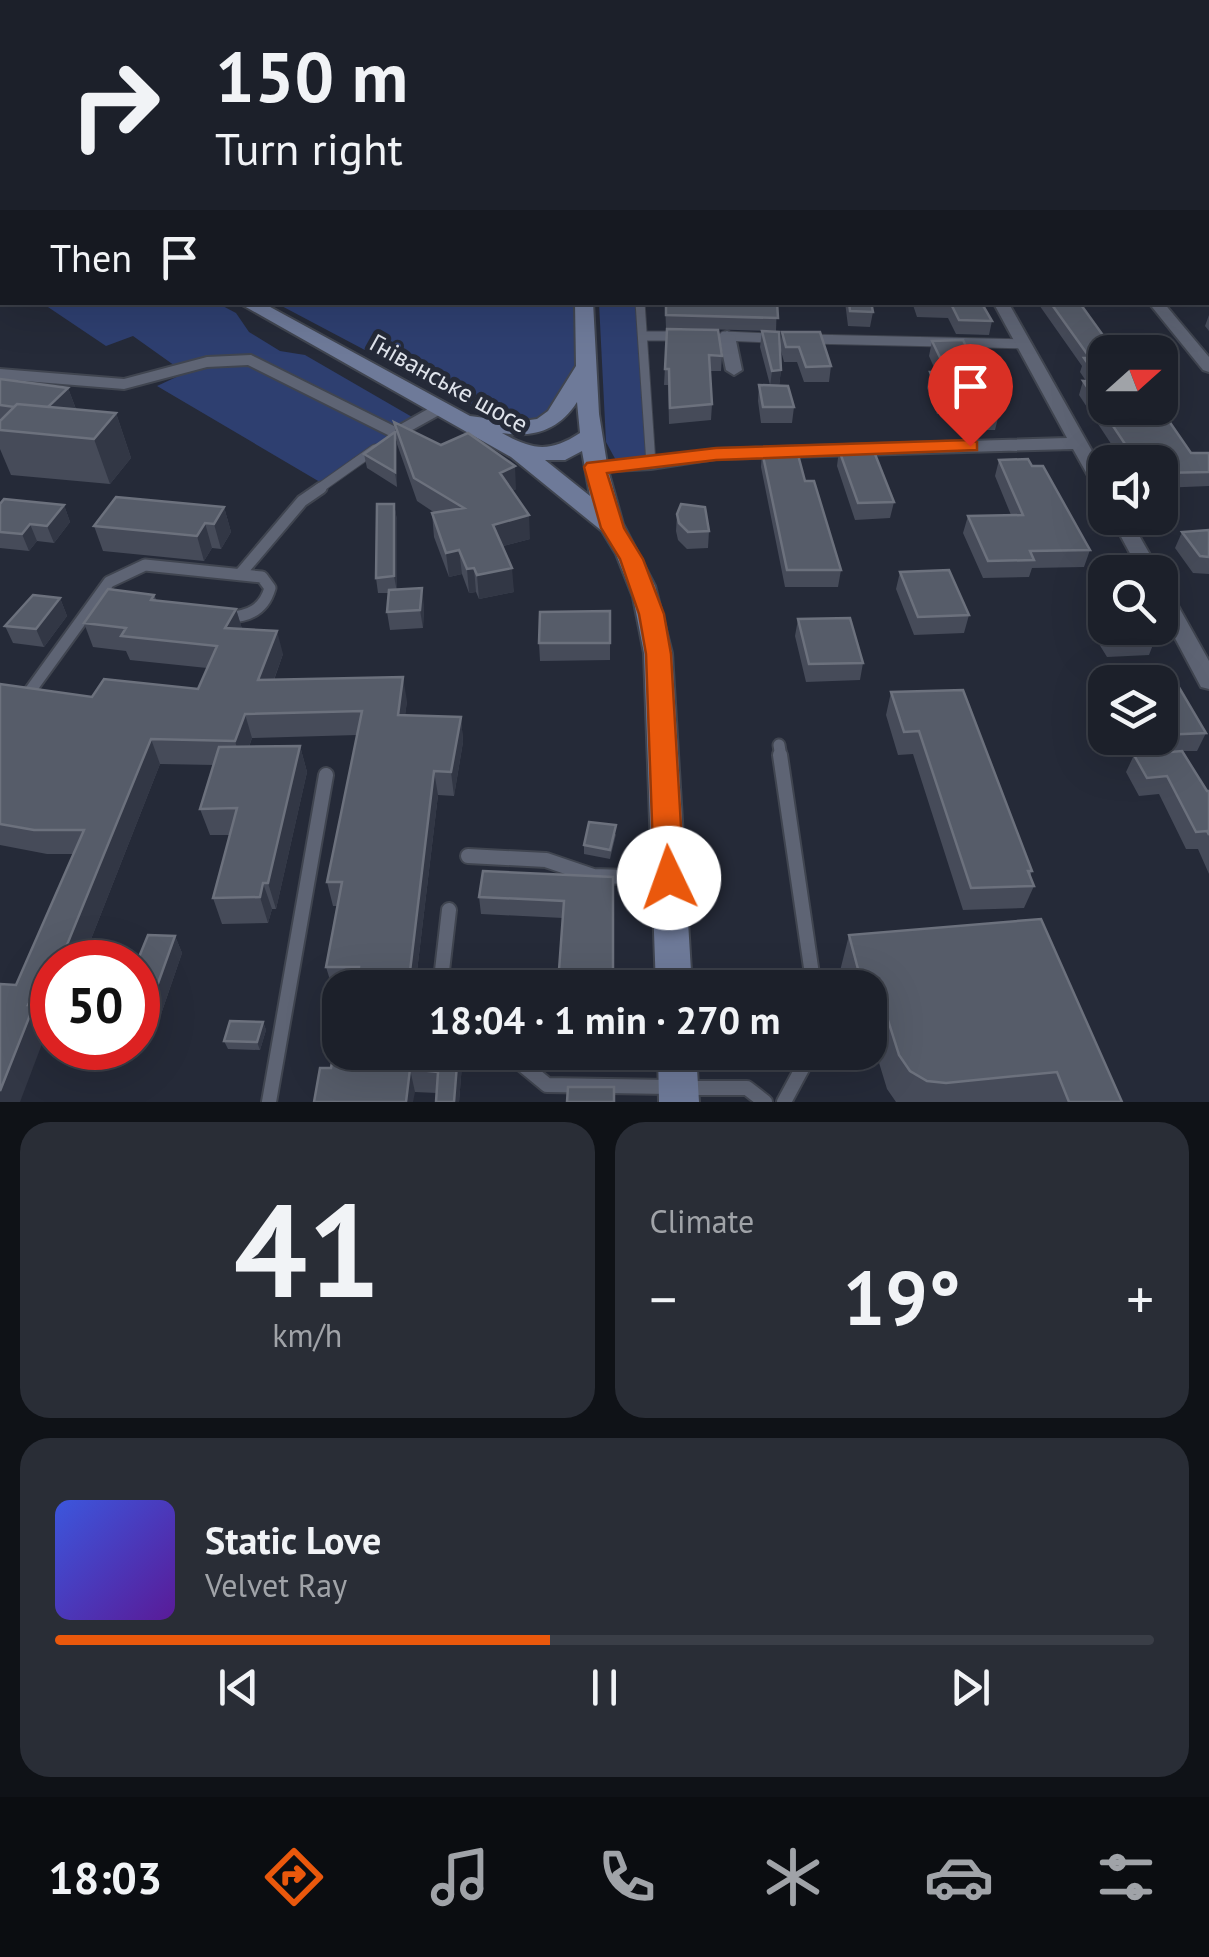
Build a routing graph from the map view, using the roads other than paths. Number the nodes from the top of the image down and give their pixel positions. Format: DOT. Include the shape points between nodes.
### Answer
graph roads {
  1 [pos="251,305"];
  2 [pos="584,305"];
  3 [pos="640,305"];
  4 [pos="1002,305"];
  5 [pos="1157,305"];
  6 [pos="643,336"];
  7 [pos="694,336"];
  8 [pos="719,336"];
  9 [pos="782,338"];
  10 [pos="800,339"];
  11 [pos="1024,344"];
  12 [pos="585,361"];
  13 [pos="1209,366"];
  14 [pos="734,370"];
  15 [pos="0,374"];
  16 [pos="28,375"];
  17 [pos="0,382"];
  18 [pos="442,409"];
  19 [pos="396,434"];
  20 [pos="590,436"];
  21 [pos="1079,442"];
  22 [pos="518,452"];
  23 [pos="1088,459"];
  24 [pos="651,464"];
  25 [pos="595,467"];
  26 [pos="612,528"];
  27 [pos="241,573"];
  28 [pos="94,602"];
  29 [pos="113,604"];
  30 [pos="223,616"];
  31 [pos="1178,624"];
  32 [pos="1209,681"];
  33 [pos="21,702"];
  34 [pos="779,745"];
  35 [pos="326,776"];
  36 [pos="468,856"];
  37 [pos="669,878"];
  38 [pos="449,910"];
  39 [pos="442,970"];
  40 [pos="673,970"];
  41 [pos="811,970"];
  42 [pos="528,1070"];
  43 [pos="801,1070"];
  44 [pos="678,1081"];
  45 [pos="269,1102"];
  46 [pos="765,1102"];
  47 [pos="784,1102"];
  1 -- 18 [label="main road, Гніванське шосе"];
  2 -- 12 [label="main road"];
  3 -- 6 [label="lane"];
  4 -- 11 [label="street"];
  5 -- 13 [label="street"];
  6 -- 7 [label="lane"];
  6 -- 24 [label="lane"];
  8 -- 9 [label="lane"];
  8 -- 14 [label="street"];
  10 -- 11 [label="lane"];
  11 -- 21 [label="street"];
  12 -- 18 [label="main road" via="566,409 546,422 505,427"];
  12 -- 20 [label="main road"];
  15 -- 16 [label="street"];
  16 -- 17 [label="street"];
  16 -- 19 [label="street" via="124,384 208,362 251,360"];
  18 -- 19 [label="street"];
  18 -- 22 [label="main road, Гніванське шосе"];
  19 -- 27 [label="lane" via="302,501"];
  20 -- 22 [label="main road" via="565,453"];
  20 -- 25 [label="main road"];
  21 -- 23 [label="street"];
  21 -- 24 [label="street" via="716,454"];
  22 -- 26 [label="main road, Гніванське шосе"];
  24 -- 25 [label="street"];
  25 -- 26 [label="main road"];
  26 -- 37 [label="main road" via="652,614"];
  27 -- 28 [label="lane" via="145,566 109,582"];
  27 -- 30 [label="lane" via="262,577 268,599 241,618"];
  28 -- 29 [label="lane"];
  28 -- 33 [label="lane"];
  31 -- 32 [label="street"];
  34 -- 41 [label="lane"];
  35 -- 45 [label="lane"];
  36 -- 37 [label="lane" via="546,860 593,876"];
  37 -- 40 [label="main road"];
  38 -- 39 [label="lane"];
  42 -- 44 [label="lane" via="547,1086"];
  43 -- 47 [label="lane"];
  44 -- 46 [label="lane" via="747,1088"];
}
